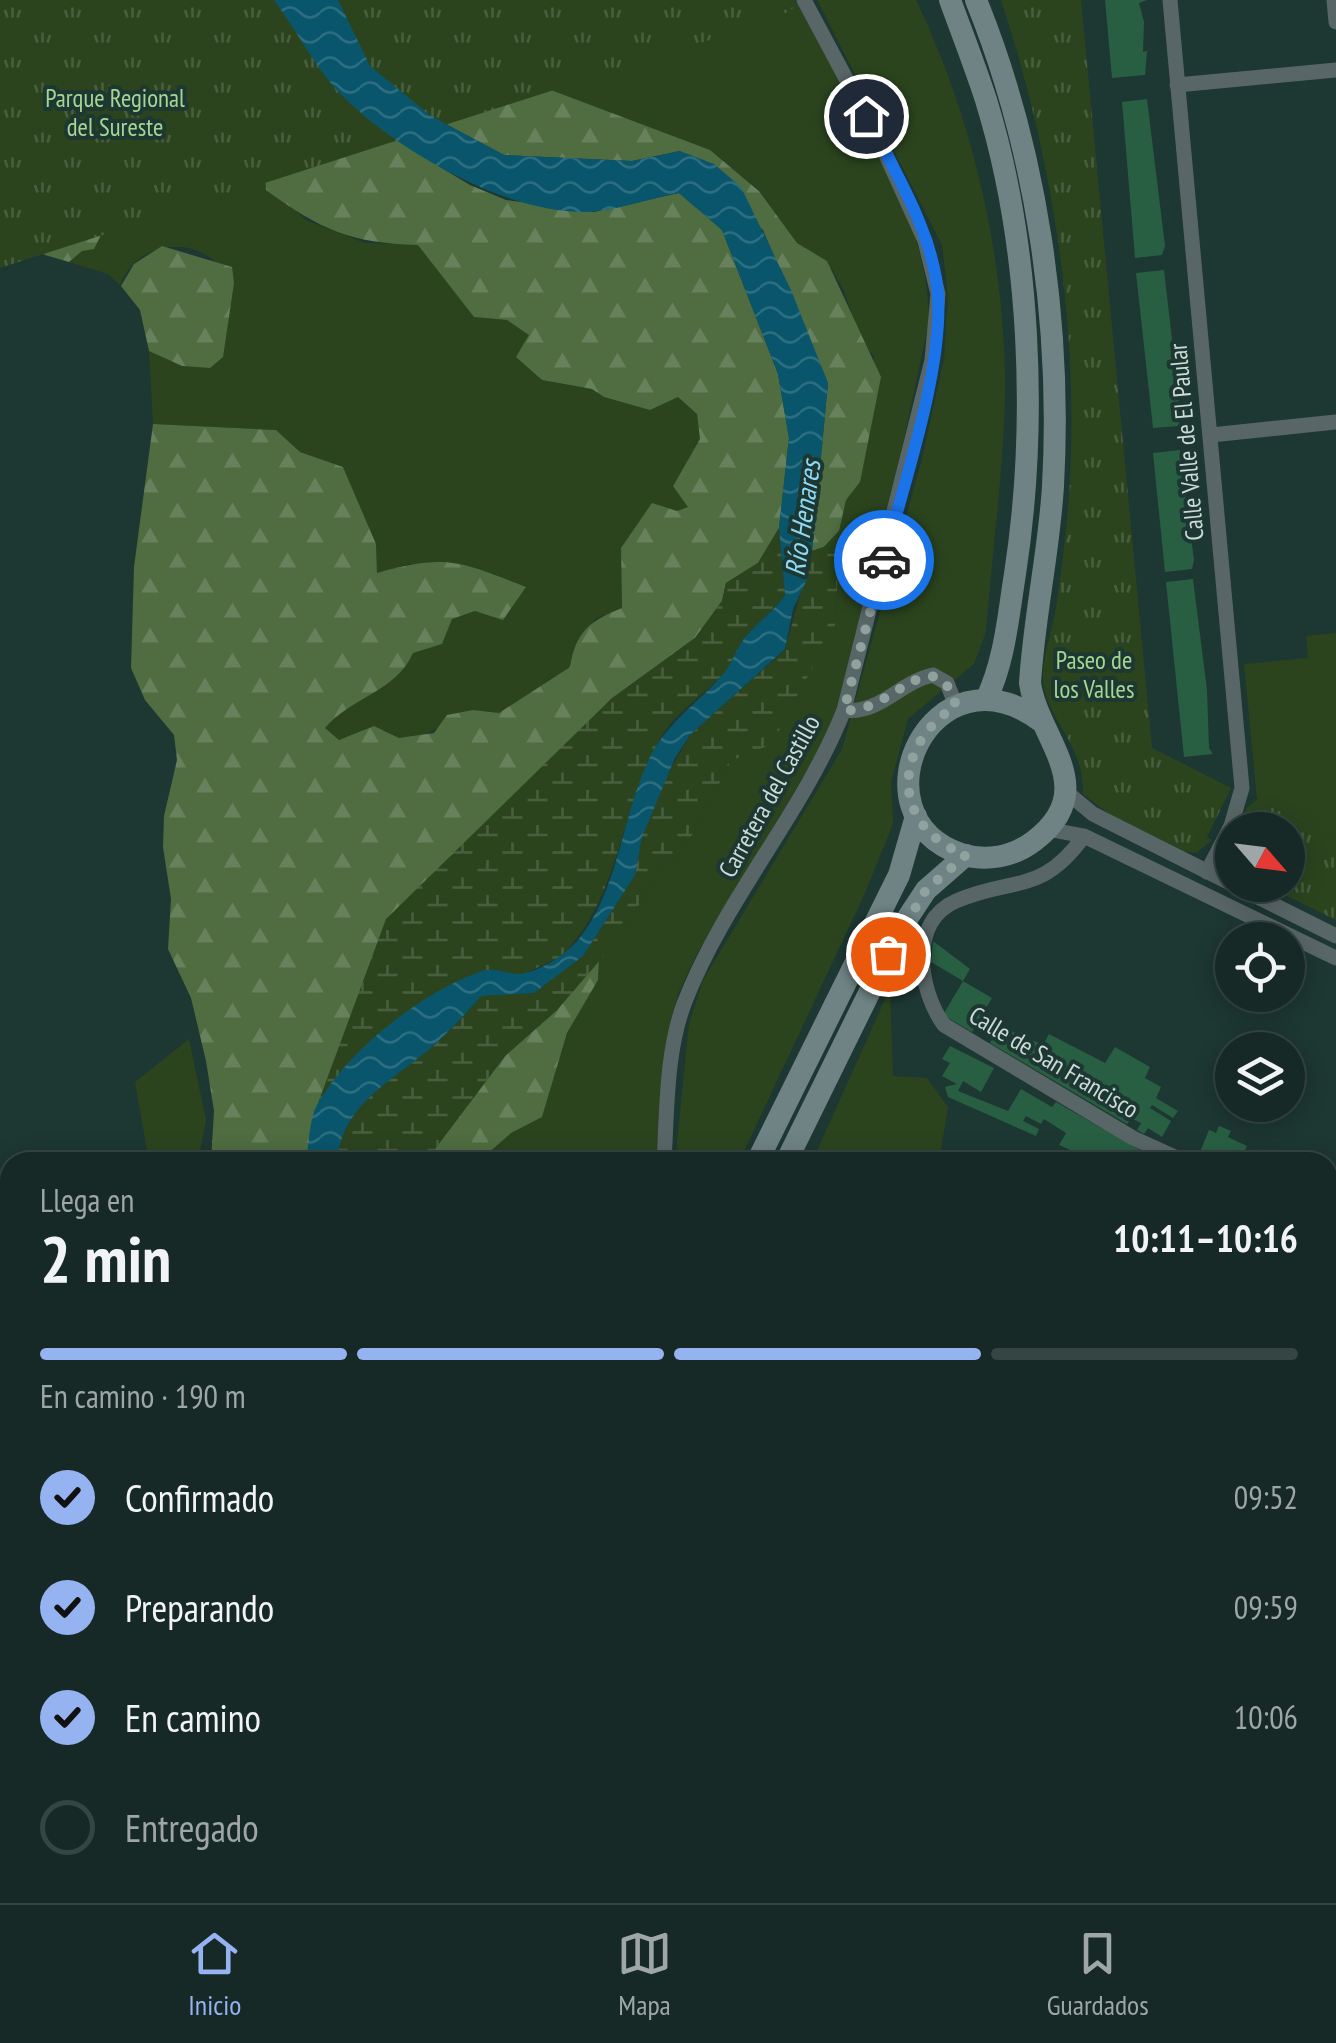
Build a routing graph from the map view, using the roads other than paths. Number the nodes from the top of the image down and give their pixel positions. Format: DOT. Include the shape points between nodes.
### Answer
graph roads {
  1 [pos="804,0"];
  2 [pos="950,0"];
  3 [pos="976,0"];
  4 [pos="1170,0"];
  5 [pos="1334,0"];
  6 [pos="1336,22"];
  7 [pos="1336,70"];
  8 [pos="1177,84"];
  9 [pos="1336,422"];
  10 [pos="1211,435"];
  11 [pos="986,700"];
  12 [pos="956,706"];
  13 [pos="844,710"];
  14 [pos="1042,722"];
  15 [pos="1064,790"];
  16 [pos="916,816"];
  17 [pos="1047,829"];
  18 [pos="1084,836"];
  19 [pos="966,855"];
  20 [pos="1207,872"];
  21 [pos="1215,876"];
  22 [pos="1267,902"];
  23 [pos="1336,936"];
  24 [pos="1336,958"];
  25 [pos="665,1152"];
  26 [pos="762,1152"];
  27 [pos="791,1152"];
  28 [pos="1165,1152"];
  1 -- 13 [label="street, Carretera del Castillo" via="903,193 938,294 932,360"];
  2 -- 11 [label="main road" via="987,103 1010,210 1028,385 1018,557 1002,657"];
  3 -- 14 [label="main road" via="1028,170 1055,387 1053,488 1030,683"];
  4 -- 8 [label="street, Calle Valle de El Paular"];
  5 -- 6 [label="street"];
  7 -- 8 [label="street"];
  8 -- 10 [label="street, Calle Valle de El Paular"];
  9 -- 10 [label="street"];
  10 -- 20 [label="street, Calle Valle de El Paular" via="1242,788"];
  11 -- 12 [label="main road"];
  11 -- 14 [label="main road" via="1016,706"];
  12 -- 13 [label="street" via="947,682 932,675 870,708"];
  12 -- 16 [label="main road" via="917,740 908,765"];
  13 -- 25 [label="street, Carretera del Castillo" via="823,760 710,947 682,1008"];
  14 -- 15 [label="main road" via="1064,765"];
  15 -- 17 [label="main road"];
  15 -- 20 [label="street" via="1086,809"];
  16 -- 19 [label="main road" via="937,841"];
  16 -- 26 [label="main road" via="900,875"];
  17 -- 18 [label="street"];
  17 -- 19 [label="main road" via="1010,854"];
  18 -- 24 [label="street"];
  18 -- 28 [label="street, Calle de San Francisco" via="1049,872 952,902 936,916 925,934 922,961 934,1013 944,1025"];
  19 -- 27 [label="main road" via="926,890 902,928"];
  20 -- 21 [label="street"];
  22 -- 23 [label="street"];
}
